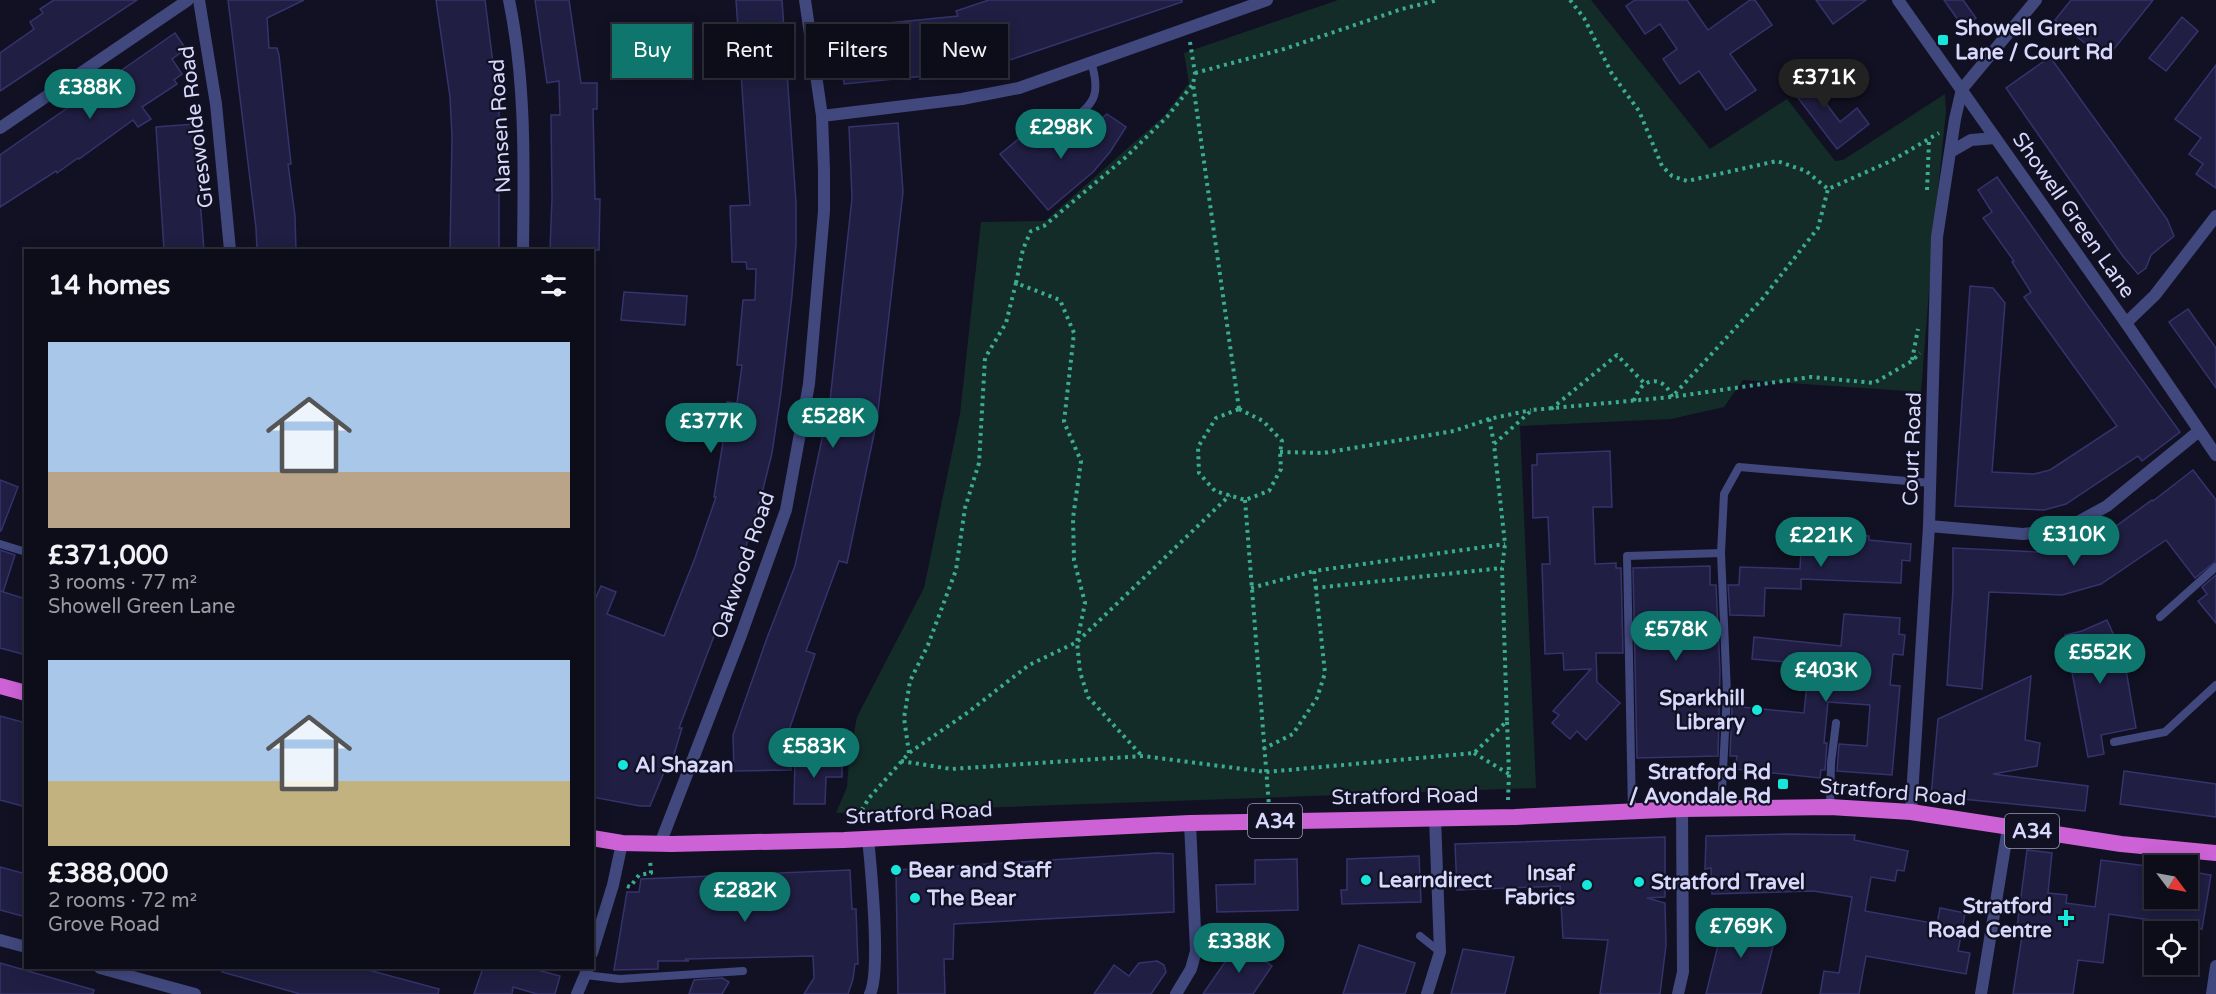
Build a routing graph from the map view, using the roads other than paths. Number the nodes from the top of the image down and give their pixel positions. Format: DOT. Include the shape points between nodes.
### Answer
graph roads {
  1 [pos="188,0"];
  2 [pos="199,0"];
  3 [pos="509,0"];
  4 [pos="805,0"];
  5 [pos="1267,0"];
  6 [pos="1898,0"];
  7 [pos="2036,0"];
  8 [pos="1091,62"];
  9 [pos="1962,89"];
  10 [pos="822,116"];
  11 [pos="0,128"];
  12 [pos="1062,128"];
  13 [pos="1995,138"];
  14 [pos="1952,151"];
  15 [pos="2216,216"];
  16 [pos="230,249"];
  17 [pos="524,249"];
  18 [pos="2126,323"];
  19 [pos="2199,430"];
  20 [pos="2216,455"];
  21 [pos="1931,483"];
  22 [pos="1929,526"];
  23 [pos="0,544"];
  24 [pos="24,551"];
  25 [pos="1721,553"];
  26 [pos="2216,567"];
  27 [pos="2160,617"];
  28 [pos="2216,685"];
  29 [pos="0,686"];
  30 [pos="24,692"];
  31 [pos="1836,723"];
  32 [pos="2114,742"];
  33 [pos="1830,807"];
  34 [pos="1682,809"];
  35 [pos="1721,809"];
  36 [pos="1632,812"];
  37 [pos="1911,812"];
  38 [pos="1435,818"];
  39 [pos="1190,823"];
  40 [pos="2008,828"];
  41 [pos="594,838"];
  42 [pos="868,838"];
  43 [pos="622,843"];
  44 [pos="660,844"];
  45 [pos="2216,853"];
  46 [pos="1420,936"];
  47 [pos="0,940"];
  48 [pos="24,946"];
  49 [pos="594,947"];
  50 [pos="1440,952"];
  51 [pos="2216,966"];
  52 [pos="104,969"];
  53 [pos="744,970"];
  54 [pos="586,971"];
  55 [pos="195,994"];
  56 [pos="577,994"];
  57 [pos="870,994"];
  58 [pos="1176,994"];
  59 [pos="1428,994"];
  60 [pos="1678,994"];
  61 [pos="1981,994"];
  62 [pos="2212,994"];
  1 -- 11 [label="street"];
  2 -- 16 [label="street, Greswolde Road" via="216,104"];
  3 -- 17 [label="street, Nansen Road" via="524,135"];
  4 -- 10 [label="street, Oakwood Road"];
  5 -- 8 [label="street"];
  6 -- 9 [label="street, Showell Green Lane"];
  7 -- 9 [label="street"];
  8 -- 10 [label="street" via="1019,88 990,94"];
  8 -- 12 [label="lane" via="1098,82 1094,96"];
  9 -- 13 [label="street, Showell Green Lane"];
  9 -- 14 [label="street, Court Road"];
  10 -- 44 [label="street, Oakwood Road" via="824,211 810,384 786,510"];
  13 -- 14 [label="street" via="1971,140"];
  13 -- 18 [label="street, Showell Green Lane"];
  14 -- 21 [label="street, Court Road" via="1937,237"];
  15 -- 18 [label="street" via="2155,295"];
  18 -- 19 [label="street, Showell Green Lane"];
  19 -- 20 [label="street, Showell Green Lane"];
  19 -- 22 [label="street" via="2107,506 2065,529 2023,534"];
  21 -- 22 [label="street, Court Road"];
  21 -- 25 [label="lane" via="1739,467 1724,494"];
  22 -- 37 [label="street, Court Road"];
  23 -- 24 [label="lane"];
  25 -- 35 [label="lane" via="1727,694"];
  25 -- 36 [label="lane" via="1627,556"];
  26 -- 27 [label="lane"];
  28 -- 32 [label="lane" via="2165,732"];
  29 -- 30 [label="highway"];
  31 -- 33 [label="lane"];
  33 -- 35 [label="highway, Stratford Road / A34"];
  33 -- 37 [label="highway, Stratford Road / A34"];
  34 -- 35 [label="highway, Stratford Road / A34"];
  34 -- 36 [label="highway, Stratford Road / A34"];
  34 -- 60 [label="street" via="1683,972"];
  36 -- 38 [label="highway, Stratford Road / A34"];
  37 -- 40 [label="highway, Stratford Road / A34"];
  38 -- 39 [label="highway, Stratford Road / A34"];
  38 -- 50 [label="street"];
  39 -- 42 [label="highway, Stratford Road / A34"];
  39 -- 58 [label="street" via="1196,951 1191,969"];
  40 -- 45 [label="highway, Stratford Road / A34"];
  40 -- 61 [label="street"];
  41 -- 43 [label="highway, Stratford Road / A34"];
  42 -- 44 [label="highway, Stratford Road / A34"];
  42 -- 57 [label="street" via="875,965"];
  43 -- 44 [label="highway, Stratford Road / A34"];
  43 -- 49 [label="street"];
  46 -- 50 [label="lane"];
  47 -- 48 [label="street"];
  50 -- 59 [label="street"];
  51 -- 62 [label="street"];
  52 -- 55 [label="street"];
  53 -- 54 [label="lane" via="620,979"];
  54 -- 56 [label="street"];
}
